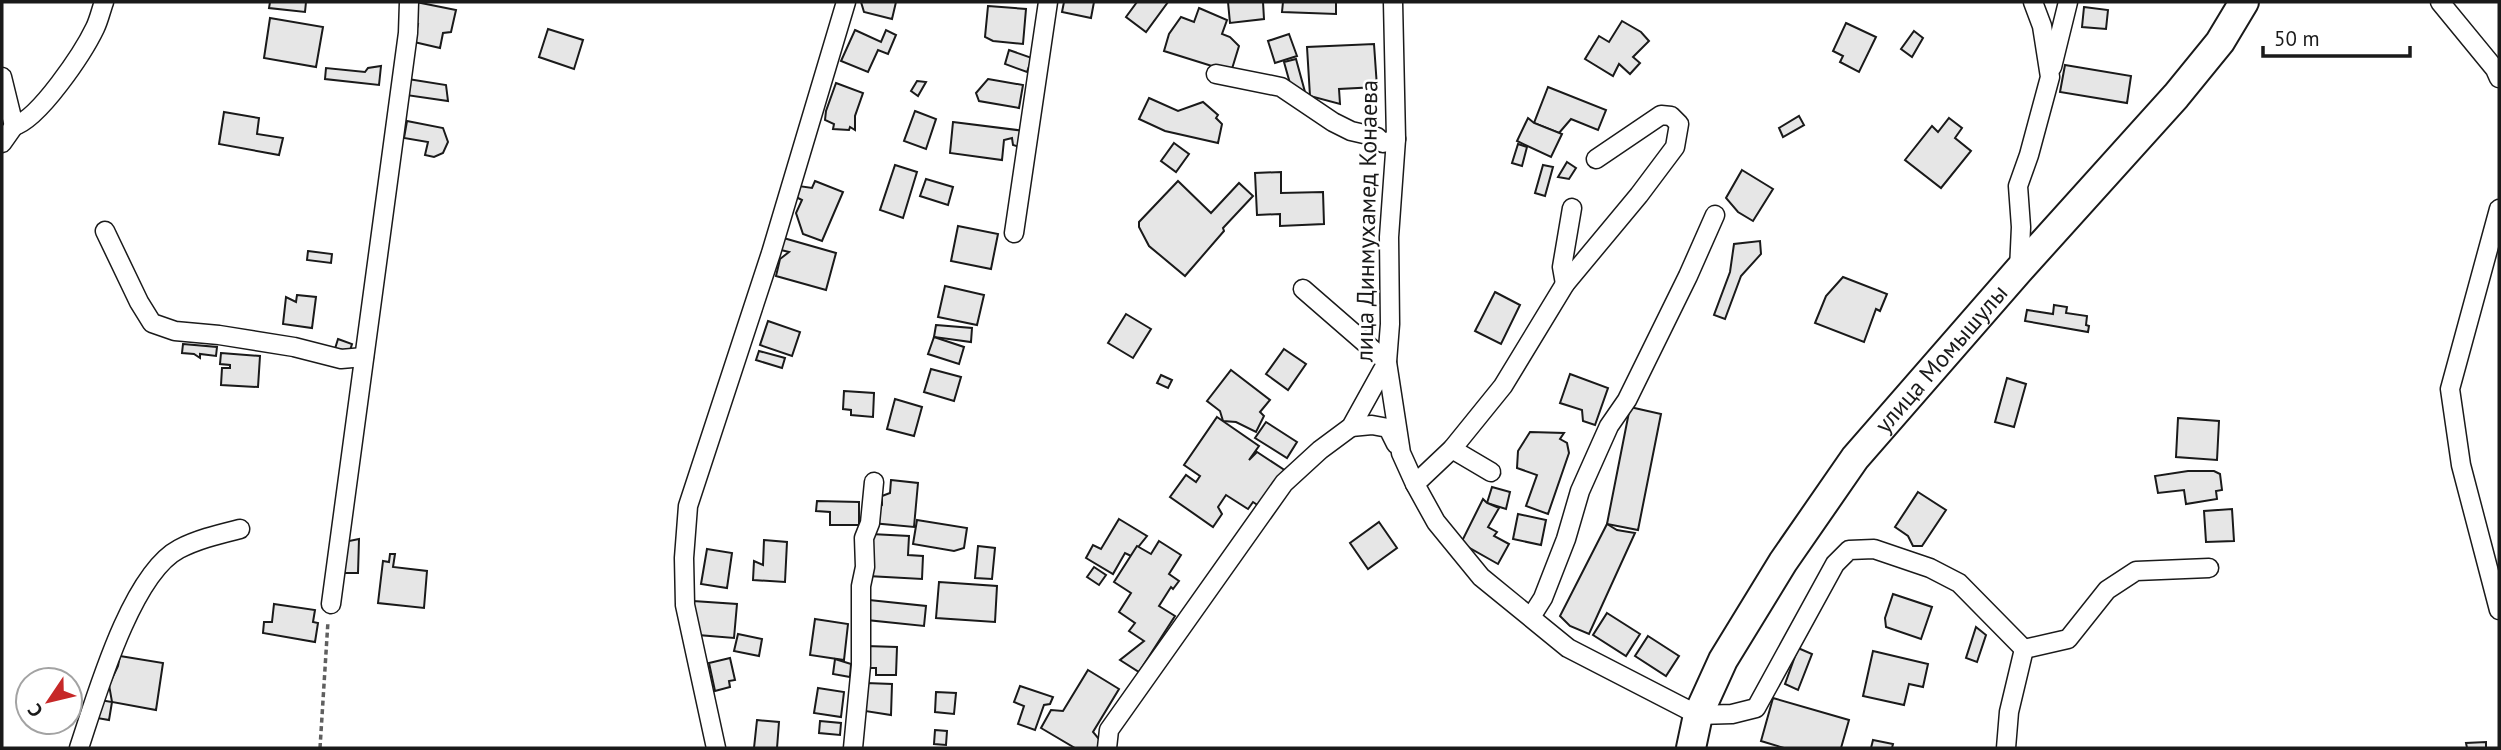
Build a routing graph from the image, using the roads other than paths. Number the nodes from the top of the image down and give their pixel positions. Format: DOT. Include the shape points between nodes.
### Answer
graph roads {
  1 [pos="104,2"];
  2 [pos="409,2"];
  3 [pos="846,2"];
  4 [pos="1048,2"];
  5 [pos="1394,2"];
  6 [pos="2033,2"];
  7 [pos="2068,2"];
  8 [pos="2244,2"];
  9 [pos="2440,2"];
  10 [pos="1216,74"];
  11 [pos="2,77"];
  12 [pos="2050,77"];
  13 [pos="2499,78"];
  14 [pos="14,126"];
  15 [pos="1396,139"];
  16 [pos="2,142"];
  17 [pos="1596,159"];
  18 [pos="1572,208"];
  19 [pos="2499,209"];
  20 [pos="1715,215"];
  21 [pos="105,231"];
  22 [pos="1014,233"];
  23 [pos="2019,270"];
  24 [pos="1565,284"];
  25 [pos="1303,289"];
  26 [pos="364,357"];
  27 [pos="1387,362"];
  28 [pos="1351,427"];
  29 [pos="1452,449"];
  30 [pos="1401,453"];
  31 [pos="1491,472"];
  32 [pos="874,482"];
  33 [pos="1415,484"];
  34 [pos="240,528"];
  35 [pos="2209,568"];
  36 [pos="331,604"];
  37 [pos="2499,610"];
  38 [pos="1531,617"];
  39 [pos="2024,649"];
  40 [pos="1698,715"];
  41 [pos="79,748"];
  42 [pos="716,748"];
  43 [pos="853,748"];
  44 [pos="1107,748"];
  45 [pos="1691,748"];
  46 [pos="2006,748"];
  1 -- 14 [label="street" via="96,27 65,76 24,123"];
  2 -- 26 [label="street"];
  3 -- 42 [label="street" via="771,253 688,506 685,605"];
  4 -- 22 [label="street"];
  5 -- 15 [label="street, лица Динмухамед Конаева"];
  6 -- 12 [label="street"];
  7 -- 12 [label="street"];
  8 -- 23 [label="main road, улица Момышулы" via="2220,42 2176,96"];
  9 -- 13 [label="street"];
  10 -- 15 [label="street" via="1281,88 1351,131 1377,137 1383,143"];
  11 -- 14 [label="street"];
  12 -- 23 [label="street" via="2018,186"];
  14 -- 16 [label="street"];
  15 -- 27 [label="street, лица Динмухамед Конаева"];
  17 -- 24 [label="street" via="1661,115 1671,116 1679,124 1675,146"];
  18 -- 24 [label="street" via="1562,267"];
  19 -- 37 [label="street" via="2450,389 2461,465"];
  20 -- 38 [label="street" via="1626,400 1609,426 1580,491 1543,598"];
  21 -- 26 [label="street" via="152,323 174,331 294,347 341,359"];
  23 -- 40 [label="main road, улица Момышулы" via="1855,458 1783,562 1730,649"];
  24 -- 29 [label="street" via="1503,386"];
  25 -- 27 [label="street"];
  26 -- 36 [label="street"];
  27 -- 28 [label="street"];
  27 -- 30 [label="street, лица Динмухамед Конаева"];
  28 -- 30 [label="street" via="1388,428"];
  28 -- 44 [label="street" via="1284,483 1109,730"];
  29 -- 31 [label="street"];
  29 -- 33 [label="street"];
  30 -- 33 [label="street, лица Динмухамед Конаева"];
  32 -- 43 [label="street" via="864,538 861,665"];
  33 -- 38 [label="street, лица Динмухамед Конаева" via="1436,522 1480,577"];
  34 -- 41 [label="street" via="177,550 150,575 119,632"];
  35 -- 39 [label="street" via="2136,571 2107,590 2068,639"];
  38 -- 40 [label="street, лица Динмухамед Конаева" via="1569,648"];
  39 -- 40 [label="street" via="1959,583 1874,549 1849,550 1835,564 1756,708"];
  39 -- 46 [label="street"];
  40 -- 45 [label="main road, улица Момышулы"];
}
